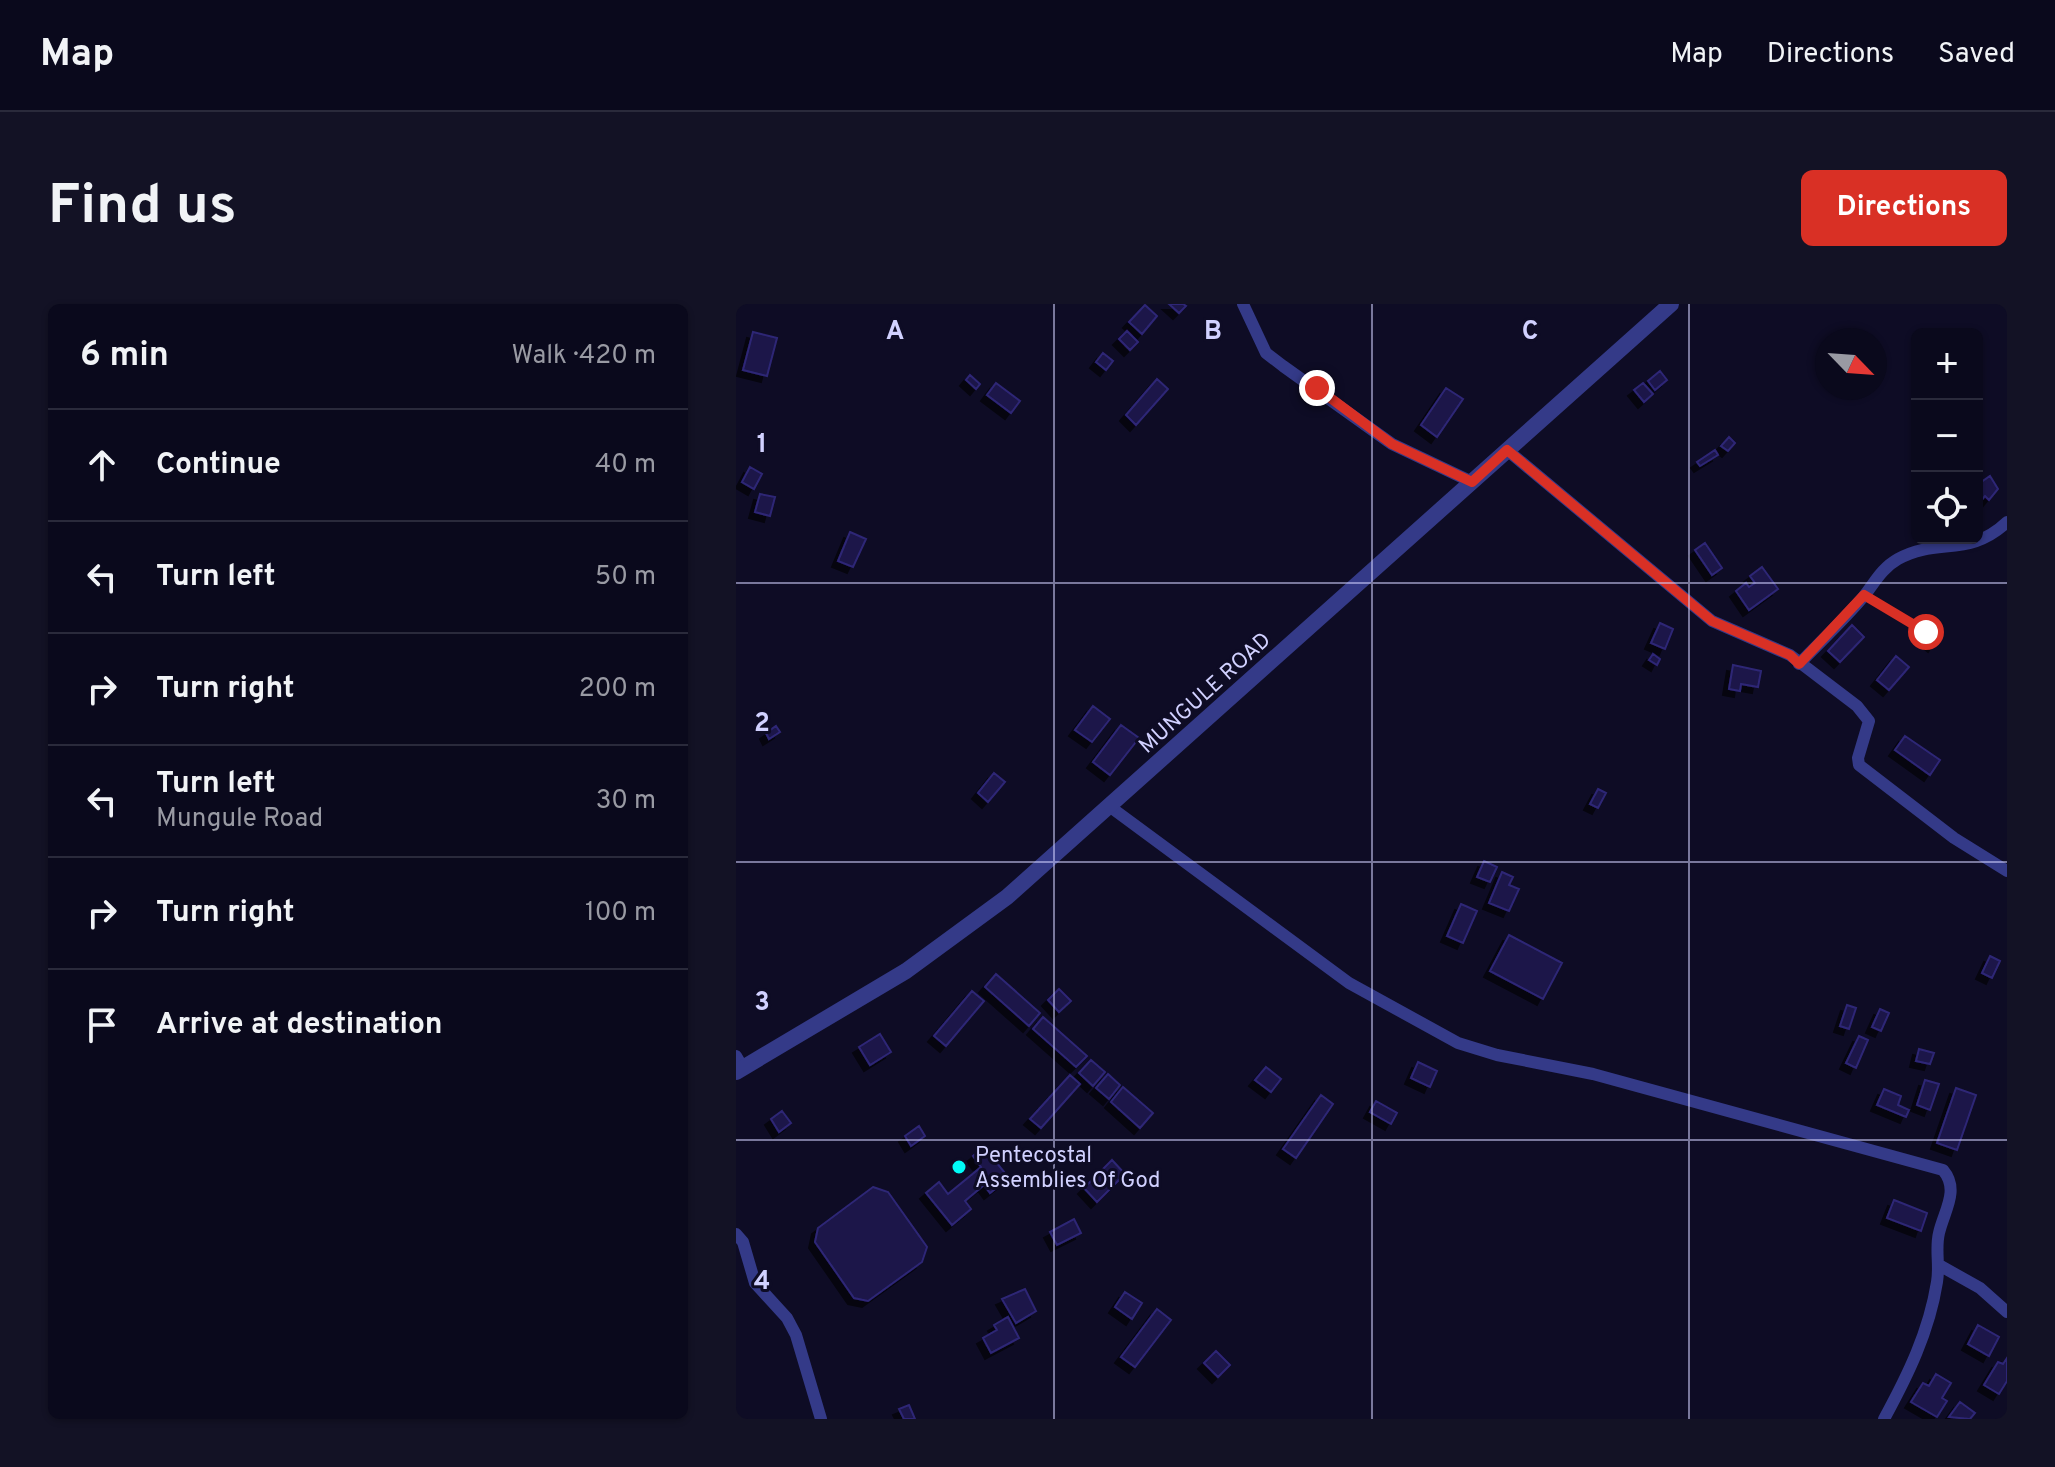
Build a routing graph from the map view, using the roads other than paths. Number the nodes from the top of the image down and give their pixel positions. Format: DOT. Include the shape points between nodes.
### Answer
graph roads {
  1 [pos="1243,304"];
  2 [pos="1671,304"];
  3 [pos="1507,450"];
  4 [pos="1472,482"];
  5 [pos="2007,522"];
  6 [pos="1992,536"];
  7 [pos="2007,538"];
  8 [pos="1864,595"];
  9 [pos="1926,632"];
  10 [pos="1799,664"];
  11 [pos="1109,806"];
  12 [pos="2007,871"];
  13 [pos="738,1065"];
  14 [pos="736,1234"];
  15 [pos="1939,1265"];
  16 [pos="2007,1312"];
  17 [pos="1886,1418"];
  18 [pos="821,1419"];
  1 -- 4 [label="street" via="1266,353 1392,444"];
  2 -- 3 [label="street, MUNGULE ROAD"];
  3 -- 4 [label="street, MUNGULE ROAD"];
  3 -- 10 [label="street" via="1712,621 1790,655"];
  4 -- 11 [label="street, MUNGULE ROAD"];
  5 -- 6 [label="street"];
  6 -- 7 [label="street"];
  6 -- 8 [label="street" via="1898,559 1880,572"];
  8 -- 9 [label="lane"];
  8 -- 10 [label="street"];
  10 -- 12 [label="street" via="1865,713 1868,730 1858,758 1865,770"];
  11 -- 13 [label="street, MUNGULE ROAD" via="958,937"];
  11 -- 15 [label="street" via="1349,983 1458,1043 1608,1078 1943,1170 1950,1178 1951,1197 1939,1233"];
  14 -- 18 [label="street" via="755,1283 796,1335"];
  15 -- 16 [label="street" via="1980,1288"];
  15 -- 17 [label="street" via="1923,1340"];
}
